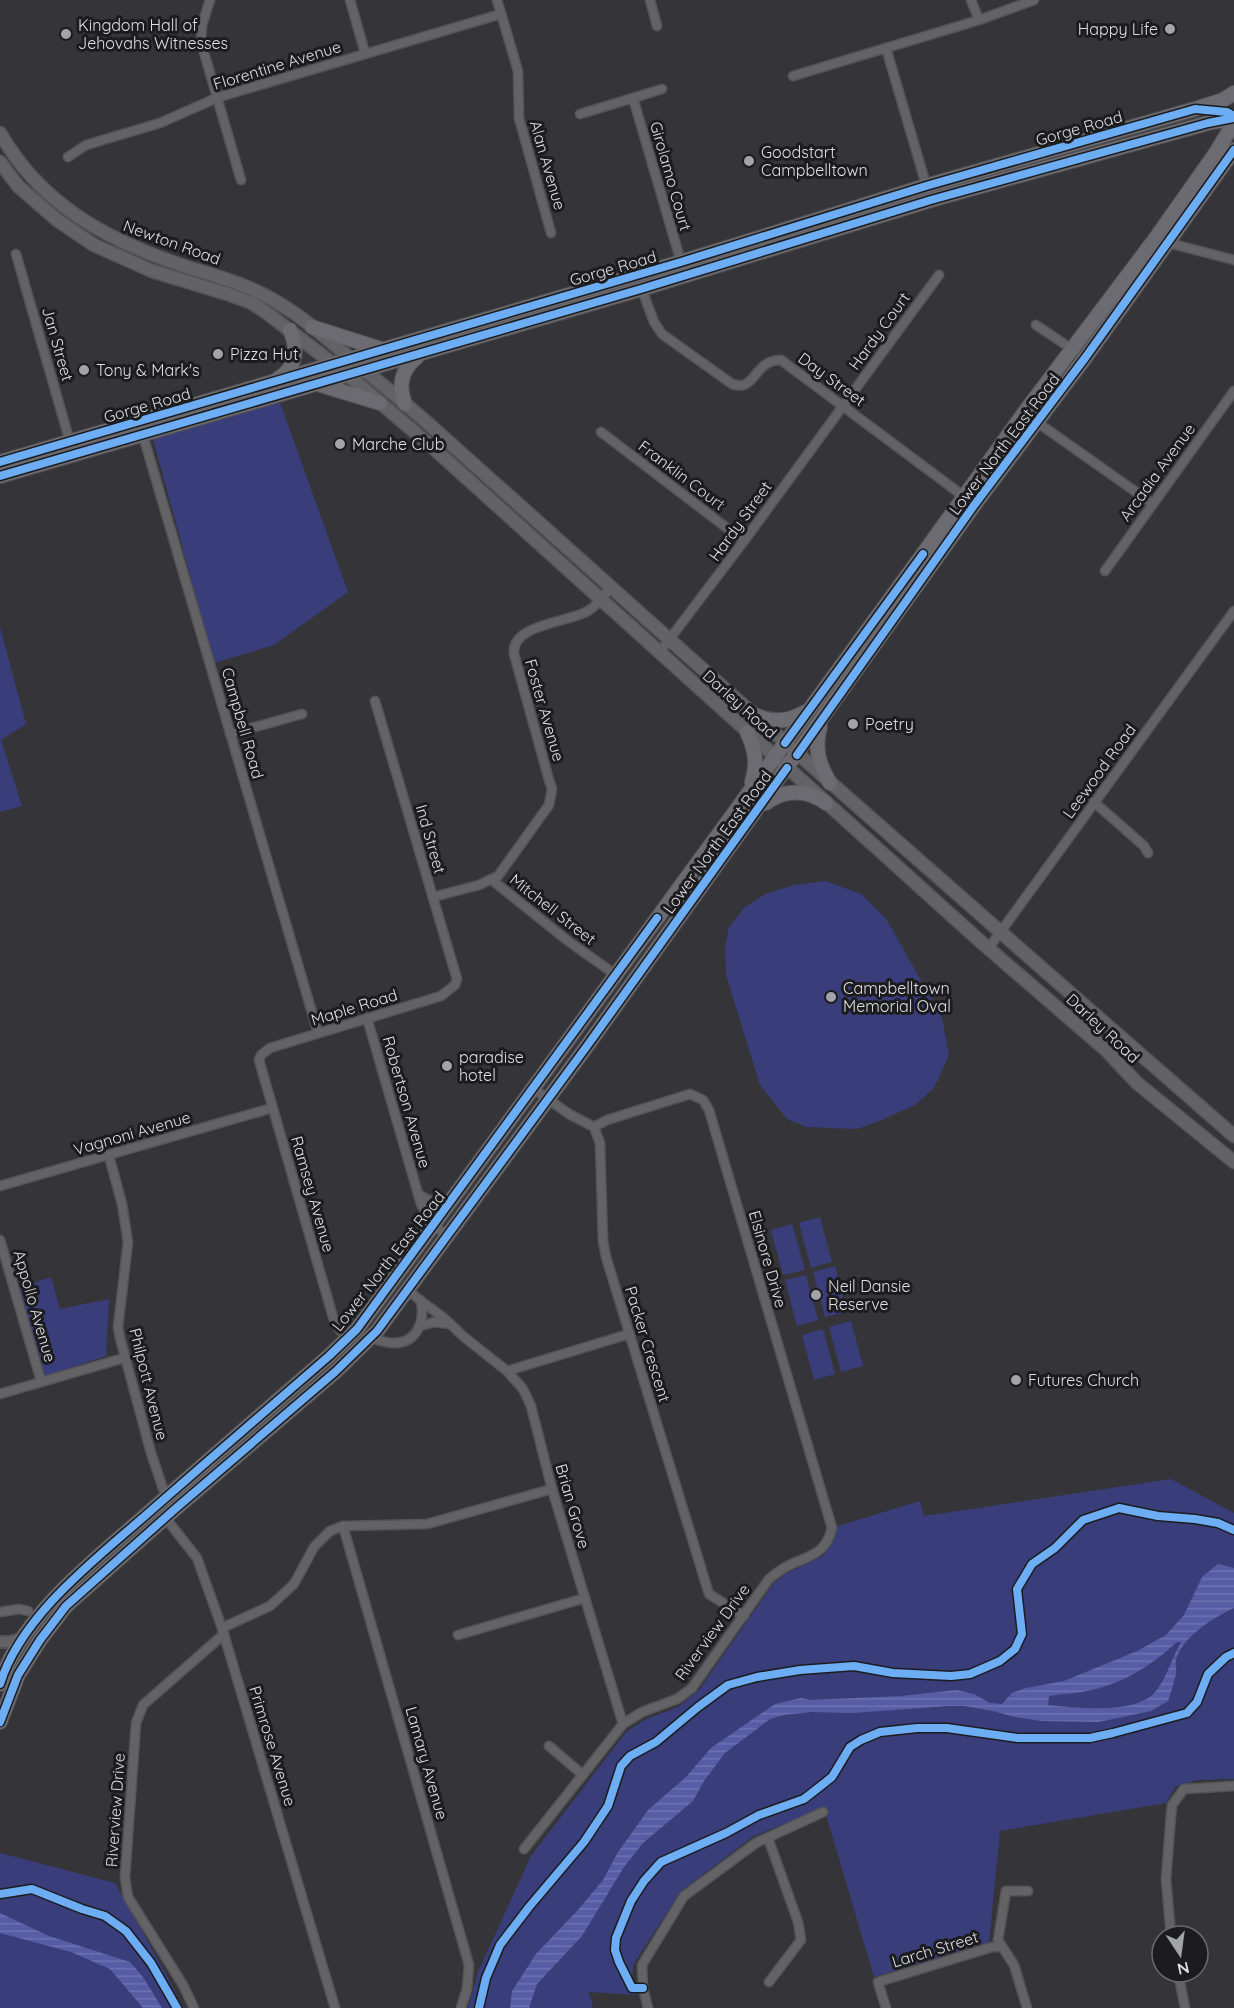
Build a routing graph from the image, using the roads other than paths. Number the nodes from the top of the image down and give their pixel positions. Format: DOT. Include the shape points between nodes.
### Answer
graph roads {
  1 [pos="210,0"];
  2 [pos="350,0"];
  3 [pos="497,0"];
  4 [pos="650,0"];
  5 [pos="971,0"];
  6 [pos="1034,0"];
  7 [pos="501,14"];
  8 [pos="979,20"];
  9 [pos="657,26"];
  10 [pos="886,48"];
  11 [pos="365,53"];
  12 [pos="793,76"];
  13 [pos="662,89"];
  14 [pos="1234,93"];
  15 [pos="219,97"];
  16 [pos="633,98"];
  17 [pos="1196,110"];
  18 [pos="580,114"];
  19 [pos="1234,117"];
  20 [pos="1234,123"];
  21 [pos="0,132"];
  22 [pos="1234,150"];
  23 [pos="68,157"];
  24 [pos="0,162"];
  25 [pos="241,180"];
  26 [pos="926,186"];
  27 [pos="931,200"];
  28 [pos="551,233"];
  29 [pos="1161,241"];
  30 [pos="16,254"];
  31 [pos="1234,260"];
  32 [pos="681,262"];
  33 [pos="637,275"];
  34 [pos="939,275"];
  35 [pos="641,289"];
  36 [pos="1036,325"];
  37 [pos="312,327"];
  38 [pos="290,330"];
  39 [pos="1072,349"];
  40 [pos="383,350"];
  41 [pos="424,354"];
  42 [pos="1085,358"];
  43 [pos="352,359"];
  44 [pos="334,364"];
  45 [pos="366,371"];
  46 [pos="349,376"];
  47 [pos="272,382"];
  48 [pos="319,384"];
  49 [pos="1234,391"];
  50 [pos="380,403"];
  51 [pos="405,404"];
  52 [pos="843,405"];
  53 [pos="1024,413"];
  54 [pos="1037,422"];
  55 [pos="141,428"];
  56 [pos="602,432"];
  57 [pos="72,448"];
  58 [pos="0,462"];
  59 [pos="0,476"];
  60 [pos="964,496"];
  61 [pos="975,504"];
  62 [pos="1153,504"];
  63 [pos="744,541"];
  64 [pos="1105,571"];
  65 [pos="611,587"];
  66 [pos="601,600"];
  67 [pos="1234,611"];
  68 [pos="670,641"];
  69 [pos="659,653"];
  70 [pos="375,701"];
  71 [pos="810,709"];
  72 [pos="751,713"];
  73 [pos="302,714"];
  74 [pos="823,719"];
  75 [pos="747,732"];
  76 [pos="230,734"];
  77 [pos="785,743"];
  78 [pos="797,755"];
  79 [pos="774,757"];
  80 [pos="787,768"];
  81 [pos="830,783"];
  82 [pos="750,790"];
  83 [pos="1094,802"];
  84 [pos="826,803"];
  85 [pos="758,810"];
  86 [pos="1148,853"];
  87 [pos="492,880"];
  88 [pos="433,897"];
  89 [pos="1000,932"];
  90 [pos="988,949"];
  91 [pos="616,975"];
  92 [pos="456,986"];
  93 [pos="367,1018"];
  94 [pos="318,1034"];
  95 [pos="261,1055"];
  96 [pos="534,1089"];
  97 [pos="548,1099"];
  98 [pos="272,1108"];
  99 [pos="594,1127"];
  100 [pos="1234,1136"];
  101 [pos="109,1156"];
  102 [pos="1234,1162"];
  103 [pos="0,1186"];
  104 [pos="417,1194"];
  105 [pos="451,1202"];
  106 [pos="434,1225"];
  107 [pos="448,1236"];
  108 [pos="0,1240"];
  109 [pos="408,1290"];
  110 [pos="421,1301"];
  111 [pos="372,1309"];
  112 [pos="450,1324"];
  113 [pos="420,1326"];
  114 [pos="629,1334"];
  115 [pos="347,1338"];
  116 [pos="371,1338"];
  117 [pos="124,1358"];
  118 [pos="507,1371"];
  119 [pos="41,1382"];
  120 [pos="0,1394"];
  121 [pos="552,1489"];
  122 [pos="165,1507"];
  123 [pos="344,1526"];
  124 [pos="829,1539"];
  125 [pos="585,1598"];
  126 [pos="28,1611"];
  127 [pos="0,1612"];
  128 [pos="744,1616"];
  129 [pos="223,1631"];
  130 [pos="458,1635"];
  131 [pos="24,1638"];
  132 [pos="0,1642"];
  133 [pos="3,1666"];
  134 [pos="18,1675"];
  135 [pos="0,1684"];
  136 [pos="0,1722"];
  137 [pos="623,1724"];
  138 [pos="549,1746"];
  139 [pos="583,1775"];
  140 [pos="1234,1786"];
  141 [pos="823,1812"];
  142 [pos="768,1838"];
  143 [pos="524,1849"];
  144 [pos="1028,1891"];
  145 [pos="1170,1924"];
  146 [pos="1002,1947"];
  147 [pos="769,1982"];
  148 [pos="1180,1984"];
  149 [pos="194,2008"];
  150 [pos="335,2008"];
  151 [pos="461,2008"];
  152 [pos="648,2008"];
  153 [pos="886,2008"];
  154 [pos="1027,2008"];
  155 [pos="1185,2008"];
  1 -- 15 [label="street" via="200,34"];
  2 -- 11 [label="street"];
  3 -- 7 [label="street, Alan Avenue"];
  4 -- 9 [label="street"];
  5 -- 8 [label="street"];
  6 -- 8 [label="street"];
  7 -- 11 [label="street, Florentine Avenue"];
  7 -- 28 [label="street, Alan Avenue" via="518,72 519,118"];
  8 -- 10 [label="street"];
  10 -- 12 [label="street"];
  10 -- 26 [label="street"];
  11 -- 15 [label="street, Florentine Avenue"];
  13 -- 16 [label="street"];
  14 -- 17 [label="main road, Gorge Road"];
  15 -- 23 [label="street, Florentine Avenue" via="160,123 86,145"];
  15 -- 25 [label="street"];
  16 -- 18 [label="street"];
  16 -- 32 [label="street, Girolamo Court"];
  17 -- 19 [label="main road, Gorge Road" via="1227,112"];
  17 -- 26 [label="main road, Gorge Road"];
  19 -- 27 [label="main road, Gorge Road"];
  20 -- 29 [label="main road, Lower North East Road"];
  21 -- 37 [label="main road, Newton Road" via="42,187 86,223 156,256 258,290"];
  22 -- 29 [label="main road, Lower North East Road"];
  24 -- 38 [label="main road, Newton Road" via="18,186 94,245 152,271 252,303"];
  26 -- 27 [label="street"];
  26 -- 32 [label="main road, Gorge Road"];
  27 -- 35 [label="main road, Gorge Road"];
  29 -- 31 [label="street"];
  29 -- 39 [label="main road, Lower North East Road"];
  29 -- 42 [label="main road, Lower North East Road"];
  30 -- 57 [label="street, Jan Street"];
  32 -- 33 [label="main road, Gorge Road"];
  33 -- 35 [label="street, Day Street"];
  33 -- 40 [label="main road, Gorge Road"];
  34 -- 52 [label="street, Hardy Court"];
  35 -- 41 [label="main road, Gorge Road"];
  35 -- 52 [label="street, Day Street" via="662,334 732,384 747,383 766,363 781,360"];
  36 -- 39 [label="street"];
  37 -- 40 [label="main road"];
  37 -- 43 [label="main road, Newton Road"];
  38 -- 44 [label="main road, Newton Road"];
  38 -- 47 [label="main road" via="296,346 294,360 285,374"];
  39 -- 42 [label="street"];
  39 -- 53 [label="main road, Lower North East Road"];
  40 -- 43 [label="main road, Gorge Road"];
  41 -- 45 [label="main road, Gorge Road"];
  41 -- 51 [label="main road" via="410,362 403,373 401,389"];
  42 -- 54 [label="main road, Lower North East Road"];
  43 -- 44 [label="main road, Gorge Road"];
  43 -- 45 [label="main road, Darley Road"];
  44 -- 46 [label="main road, Darley Road"];
  44 -- 47 [label="main road, Gorge Road"];
  45 -- 46 [label="main road, Gorge Road"];
  45 -- 51 [label="main road, Darley Road"];
  46 -- 48 [label="main road, Gorge Road"];
  46 -- 50 [label="main road, Darley Road"];
  47 -- 55 [label="main road, Gorge Road"];
  48 -- 50 [label="main road"];
  48 -- 55 [label="main road, Gorge Road"];
  49 -- 62 [label="street, Arcadia Avenue"];
  50 -- 66 [label="main road, Darley Road"];
  51 -- 65 [label="main road, Darley Road"];
  52 -- 60 [label="street, Day Street"];
  52 -- 63 [label="street, Hardy Street"];
  53 -- 54 [label="street"];
  53 -- 60 [label="main road, Lower North East Road"];
  54 -- 61 [label="main road, Lower North East Road"];
  54 -- 62 [label="street"];
  55 -- 57 [label="main road, Gorge Road"];
  55 -- 76 [label="street, Campbell Road"];
  56 -- 63 [label="street, Franklin Court"];
  57 -- 58 [label="main road, Gorge Road"];
  57 -- 59 [label="main road, Gorge Road"];
  60 -- 61 [label="street, Day Street"];
  60 -- 71 [label="main road, Lower North East Road"];
  61 -- 74 [label="main road, Lower North East Road"];
  62 -- 64 [label="street, Arcadia Avenue"];
  63 -- 68 [label="street, Hardy Street"];
  65 -- 66 [label="street, Foster Avenue"];
  65 -- 68 [label="main road, Darley Road"];
  66 -- 69 [label="main road, Darley Road"];
  66 -- 87 [label="street, Foster Avenue" via="578,616 524,633 513,646 552,798"];
  67 -- 83 [label="street, Leewood Road"];
  68 -- 69 [label="street, Hardy Street"];
  68 -- 72 [label="main road, Darley Road"];
  69 -- 75 [label="main road, Darley Road"];
  70 -- 88 [label="street, Ind Street"];
  71 -- 72 [label="main road" via="782,721"];
  71 -- 77 [label="main road, Lower North East Road"];
  72 -- 77 [label="main road, Darley Road"];
  73 -- 76 [label="street"];
  74 -- 78 [label="main road, Lower North East Road"];
  74 -- 81 [label="main road" via="817,752"];
  75 -- 79 [label="main road, Darley Road"];
  75 -- 82 [label="main road" via="757,766"];
  76 -- 94 [label="street, Campbell Road"];
  77 -- 78 [label="main road, Darley Road"];
  77 -- 79 [label="main road, Lower North East Road"];
  78 -- 80 [label="main road, Lower North East Road"];
  78 -- 81 [label="main road, Darley Road"];
  79 -- 80 [label="main road, Darley Road"];
  79 -- 82 [label="main road, Lower North East Road"];
  80 -- 84 [label="main road, Darley Road"];
  80 -- 85 [label="main road, Lower North East Road"];
  81 -- 89 [label="main road, Darley Road"];
  82 -- 91 [label="main road, Lower North East Road"];
  83 -- 86 [label="street"];
  83 -- 89 [label="street, Leewood Road"];
  84 -- 85 [label="main road" via="810,794 790,792 775,796"];
  84 -- 90 [label="main road, Darley Road"];
  85 -- 97 [label="main road, Lower North East Road"];
  87 -- 88 [label="street, Mitchell Street"];
  87 -- 91 [label="street, Mitchell Street"];
  88 -- 92 [label="street, Ind Street"];
  89 -- 90 [label="street, Leewood Road"];
  89 -- 100 [label="main road, Darley Road"];
  90 -- 102 [label="main road, Darley Road" via="1106,1050 1137,1083"];
  91 -- 96 [label="main road, Lower North East Road"];
  92 -- 93 [label="street, Maple Road" via="441,996"];
  93 -- 94 [label="street, Maple Road"];
  93 -- 104 [label="street, Robertson Avenue"];
  94 -- 95 [label="street, Maple Road" via="270,1048"];
  95 -- 98 [label="street, Ramsey Avenue" via="260,1067"];
  96 -- 97 [label="street"];
  96 -- 105 [label="main road, Lower North East Road"];
  97 -- 99 [label="street"];
  97 -- 107 [label="main road, Lower North East Road"];
  98 -- 101 [label="street, Vagnoni Avenue"];
  98 -- 115 [label="street, Ramsey Avenue" via="333,1317"];
  99 -- 114 [label="street, Packer Crescent" via="600,1143 603,1241"];
  99 -- 124 [label="street, Elsinore Drive" via="690,1094 703,1100 709,1110 832,1528"];
  101 -- 103 [label="street, Vagnoni Avenue"];
  101 -- 117 [label="street, Philpott Avenue" via="128,1242 118,1327"];
  104 -- 105 [label="street, Robertson Avenue" via="432,1203"];
  104 -- 106 [label="street, Robertson Avenue"];
  105 -- 106 [label="main road, Lower North East Road"];
  106 -- 107 [label="street, Robertson Avenue"];
  106 -- 111 [label="main road, Lower North East Road"];
  107 -- 109 [label="main road, Lower North East Road"];
  108 -- 119 [label="street, Appollo Avenue"];
  109 -- 110 [label="street, Brian Grove"];
  109 -- 116 [label="main road, Lower North East Road"];
  110 -- 112 [label="street, Brian Grove"];
  110 -- 113 [label="street"];
  111 -- 115 [label="main road, Lower North East Road"];
  111 -- 116 [label="main road"];
  112 -- 113 [label="street" via="434,1322"];
  112 -- 118 [label="street, Brian Grove"];
  113 -- 116 [label="street" via="411,1338 400,1342"];
  114 -- 118 [label="street"];
  114 -- 128 [label="street, Packer Crescent" via="709,1594"];
  115 -- 122 [label="main road, Lower North East Road"];
  116 -- 122 [label="main road, Lower North East Road" via="335,1372"];
  117 -- 119 [label="street"];
  117 -- 122 [label="street, Philpott Avenue"];
  118 -- 121 [label="street, Brian Grove" via="531,1406"];
  119 -- 120 [label="street"];
  121 -- 123 [label="street" via="427,1524"];
  121 -- 125 [label="street, Brian Grove"];
  122 -- 129 [label="street, Primrose Avenue" via="197,1558"];
  122 -- 131 [label="main road, Lower North East Road" via="66,1585"];
  122 -- 134 [label="main road, Lower North East Road" via="66,1606"];
  123 -- 129 [label="street, Riverview Drive" via="330,1531 314,1546 294,1584 270,1606"];
  123 -- 151 [label="street, Lamary Avenue" via="469,1965"];
  124 -- 128 [label="street, Riverview Drive" via="821,1551 783,1568 769,1579"];
  125 -- 130 [label="street"];
  125 -- 137 [label="street, Brian Grove"];
  126 -- 127 [label="street"];
  128 -- 137 [label="street, Riverview Drive" via="692,1689 677,1700 642,1712"];
  129 -- 149 [label="street, Riverview Drive" via="143,1705 136,1723 125,1878 128,1897"];
  129 -- 150 [label="street, Primrose Avenue"];
  131 -- 132 [label="street"];
  131 -- 133 [label="main road, Lower North East Road"];
  133 -- 134 [label="street"];
  133 -- 135 [label="main road, Lower North East Road"];
  134 -- 136 [label="main road, Lower North East Road"];
  137 -- 139 [label="street, Riverview Drive"];
  138 -- 139 [label="street"];
  139 -- 143 [label="street, Riverview Drive"];
  140 -- 145 [label="street" via="1184,1789 1172,1805 1166,1880"];
  141 -- 142 [label="street"];
  142 -- 147 [label="street" via="801,1940"];
  142 -- 152 [label="street" via="684,1896 642,1965"];
  144 -- 146 [label="street" via="1006,1891 998,1940"];
  146 -- 153 [label="street, Larch Street" via="878,1982"];
  146 -- 154 [label="street" via="1014,1965"];
  148 -- 155 [label="street"];
}
